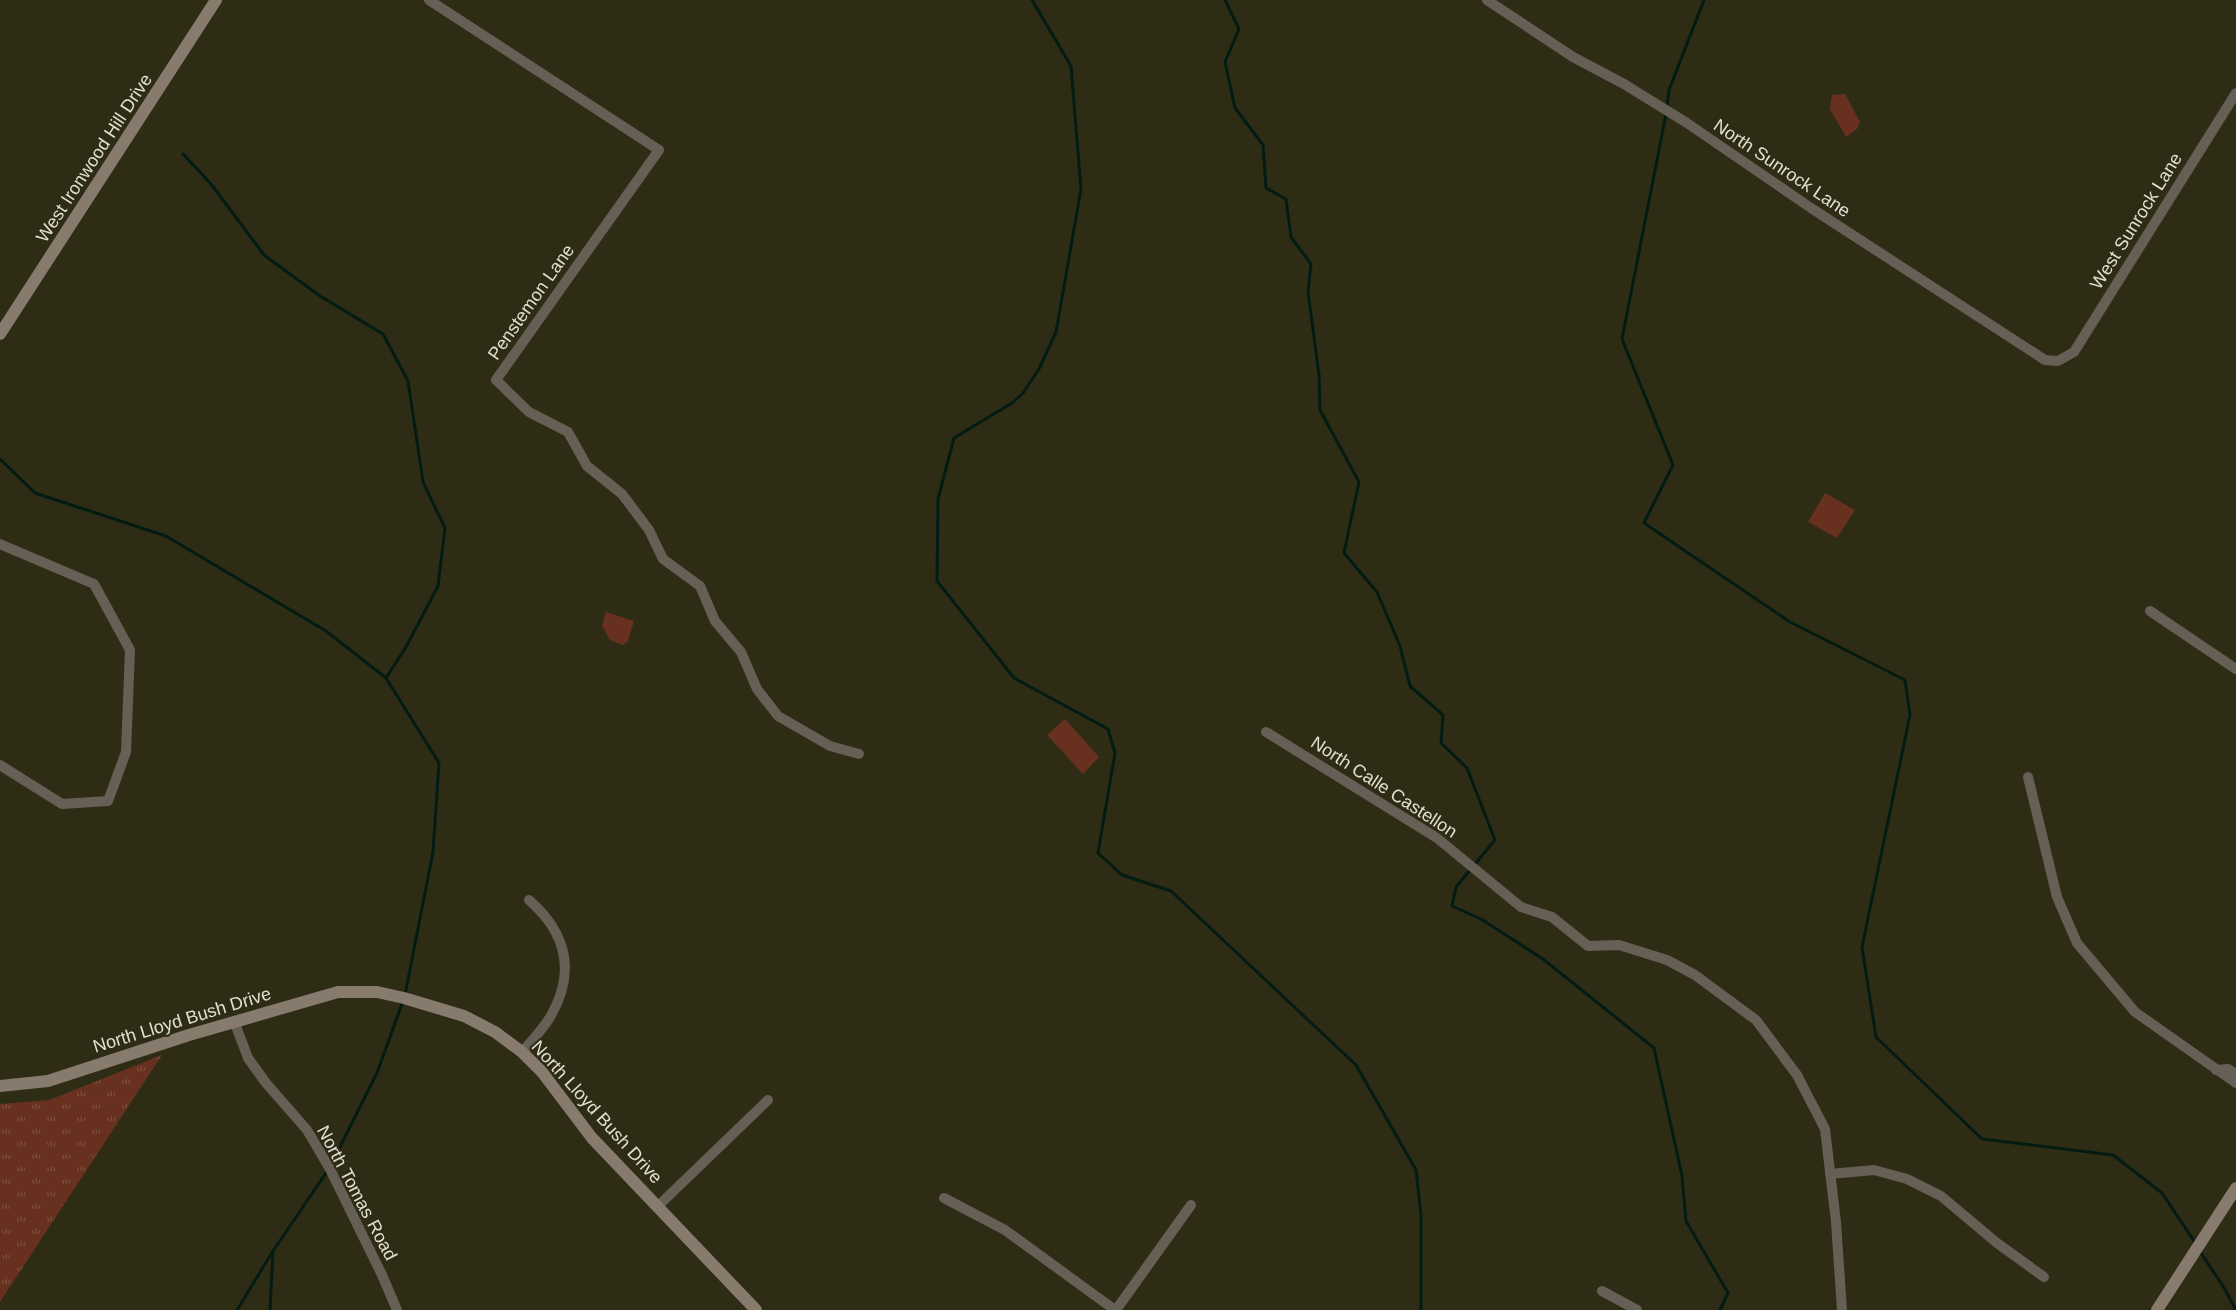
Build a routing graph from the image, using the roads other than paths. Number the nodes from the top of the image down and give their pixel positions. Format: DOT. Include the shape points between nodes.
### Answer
graph roads {
  1 [pos="216,0"];
  2 [pos="428,0"];
  3 [pos="1487,0"];
  4 [pos="2236,93"];
  5 [pos="0,334"];
  6 [pos="2058,361"];
  7 [pos="0,544"];
  8 [pos="2150,611"];
  9 [pos="2236,669"];
  10 [pos="1266,732"];
  11 [pos="860,754"];
  12 [pos="0,765"];
  13 [pos="2028,776"];
  14 [pos="529,900"];
  15 [pos="234,1021"];
  16 [pos="522,1052"];
  17 [pos="2216,1070"];
  18 [pos="2236,1074"];
  19 [pos="2236,1083"];
  20 [pos="0,1086"];
  21 [pos="768,1100"];
  22 [pos="1830,1174"];
  23 [pos="2236,1188"];
  24 [pos="944,1198"];
  25 [pos="1191,1205"];
  26 [pos="657,1206"];
  27 [pos="2044,1277"];
  28 [pos="1602,1291"];
  29 [pos="397,1310"];
  30 [pos="756,1310"];
  31 [pos="1115,1310"];
  32 [pos="1637,1310"];
  33 [pos="1842,1310"];
  34 [pos="2157,1310"];
  1 -- 5 [label="street, West Ironwood Hill Drive"];
  2 -- 11 [label="street, Penstemon Lane" via="659,150 496,380 529,412 568,432 587,466 622,494 644,523 662,559 700,586 715,621 741,652 757,689 778,716 830,746"];
  3 -- 6 [label="street, North Sunrock Lane" via="1573,57 1624,84 1687,124 2031,352 2045,360"];
  4 -- 6 [label="street, West Sunrock Lane" via="2074,352"];
  7 -- 12 [label="street" via="94,584 130,650 126,752 108,800 62,804"];
  8 -- 9 [label="street"];
  10 -- 22 [label="street, North Calle Castellon" via="1437,838 1521,907 1552,917 1588,946 1619,945 1667,960 1756,1020 1797,1075 1824,1129"];
  13 -- 17 [label="street" via="2057,897 2077,943 2135,1012"];
  14 -- 16 [label="street" via="553,926 562,946 566,968 562,992 548,1020"];
  15 -- 16 [label="street, North Lloyd Bush Drive" via="338,992 377,992 464,1016 495,1032"];
  15 -- 20 [label="street, North Lloyd Bush Drive" via="48,1081"];
  15 -- 29 [label="street, North Tomas Road" via="248,1058 307,1130 330,1168"];
  16 -- 26 [label="street, North Lloyd Bush Drive" via="542,1072 592,1138"];
  17 -- 18 [label="street" via="2228,1069"];
  17 -- 19 [label="street"];
  21 -- 26 [label="street"];
  22 -- 27 [label="street" via="1874,1170 1907,1179 1941,1196"];
  22 -- 33 [label="street, North Calle Castellon"];
  23 -- 34 [label="street"];
  24 -- 31 [label="street" via="1005,1230"];
  25 -- 31 [label="street"];
  26 -- 30 [label="street, North Lloyd Bush Drive"];
  28 -- 32 [label="street"];
}
